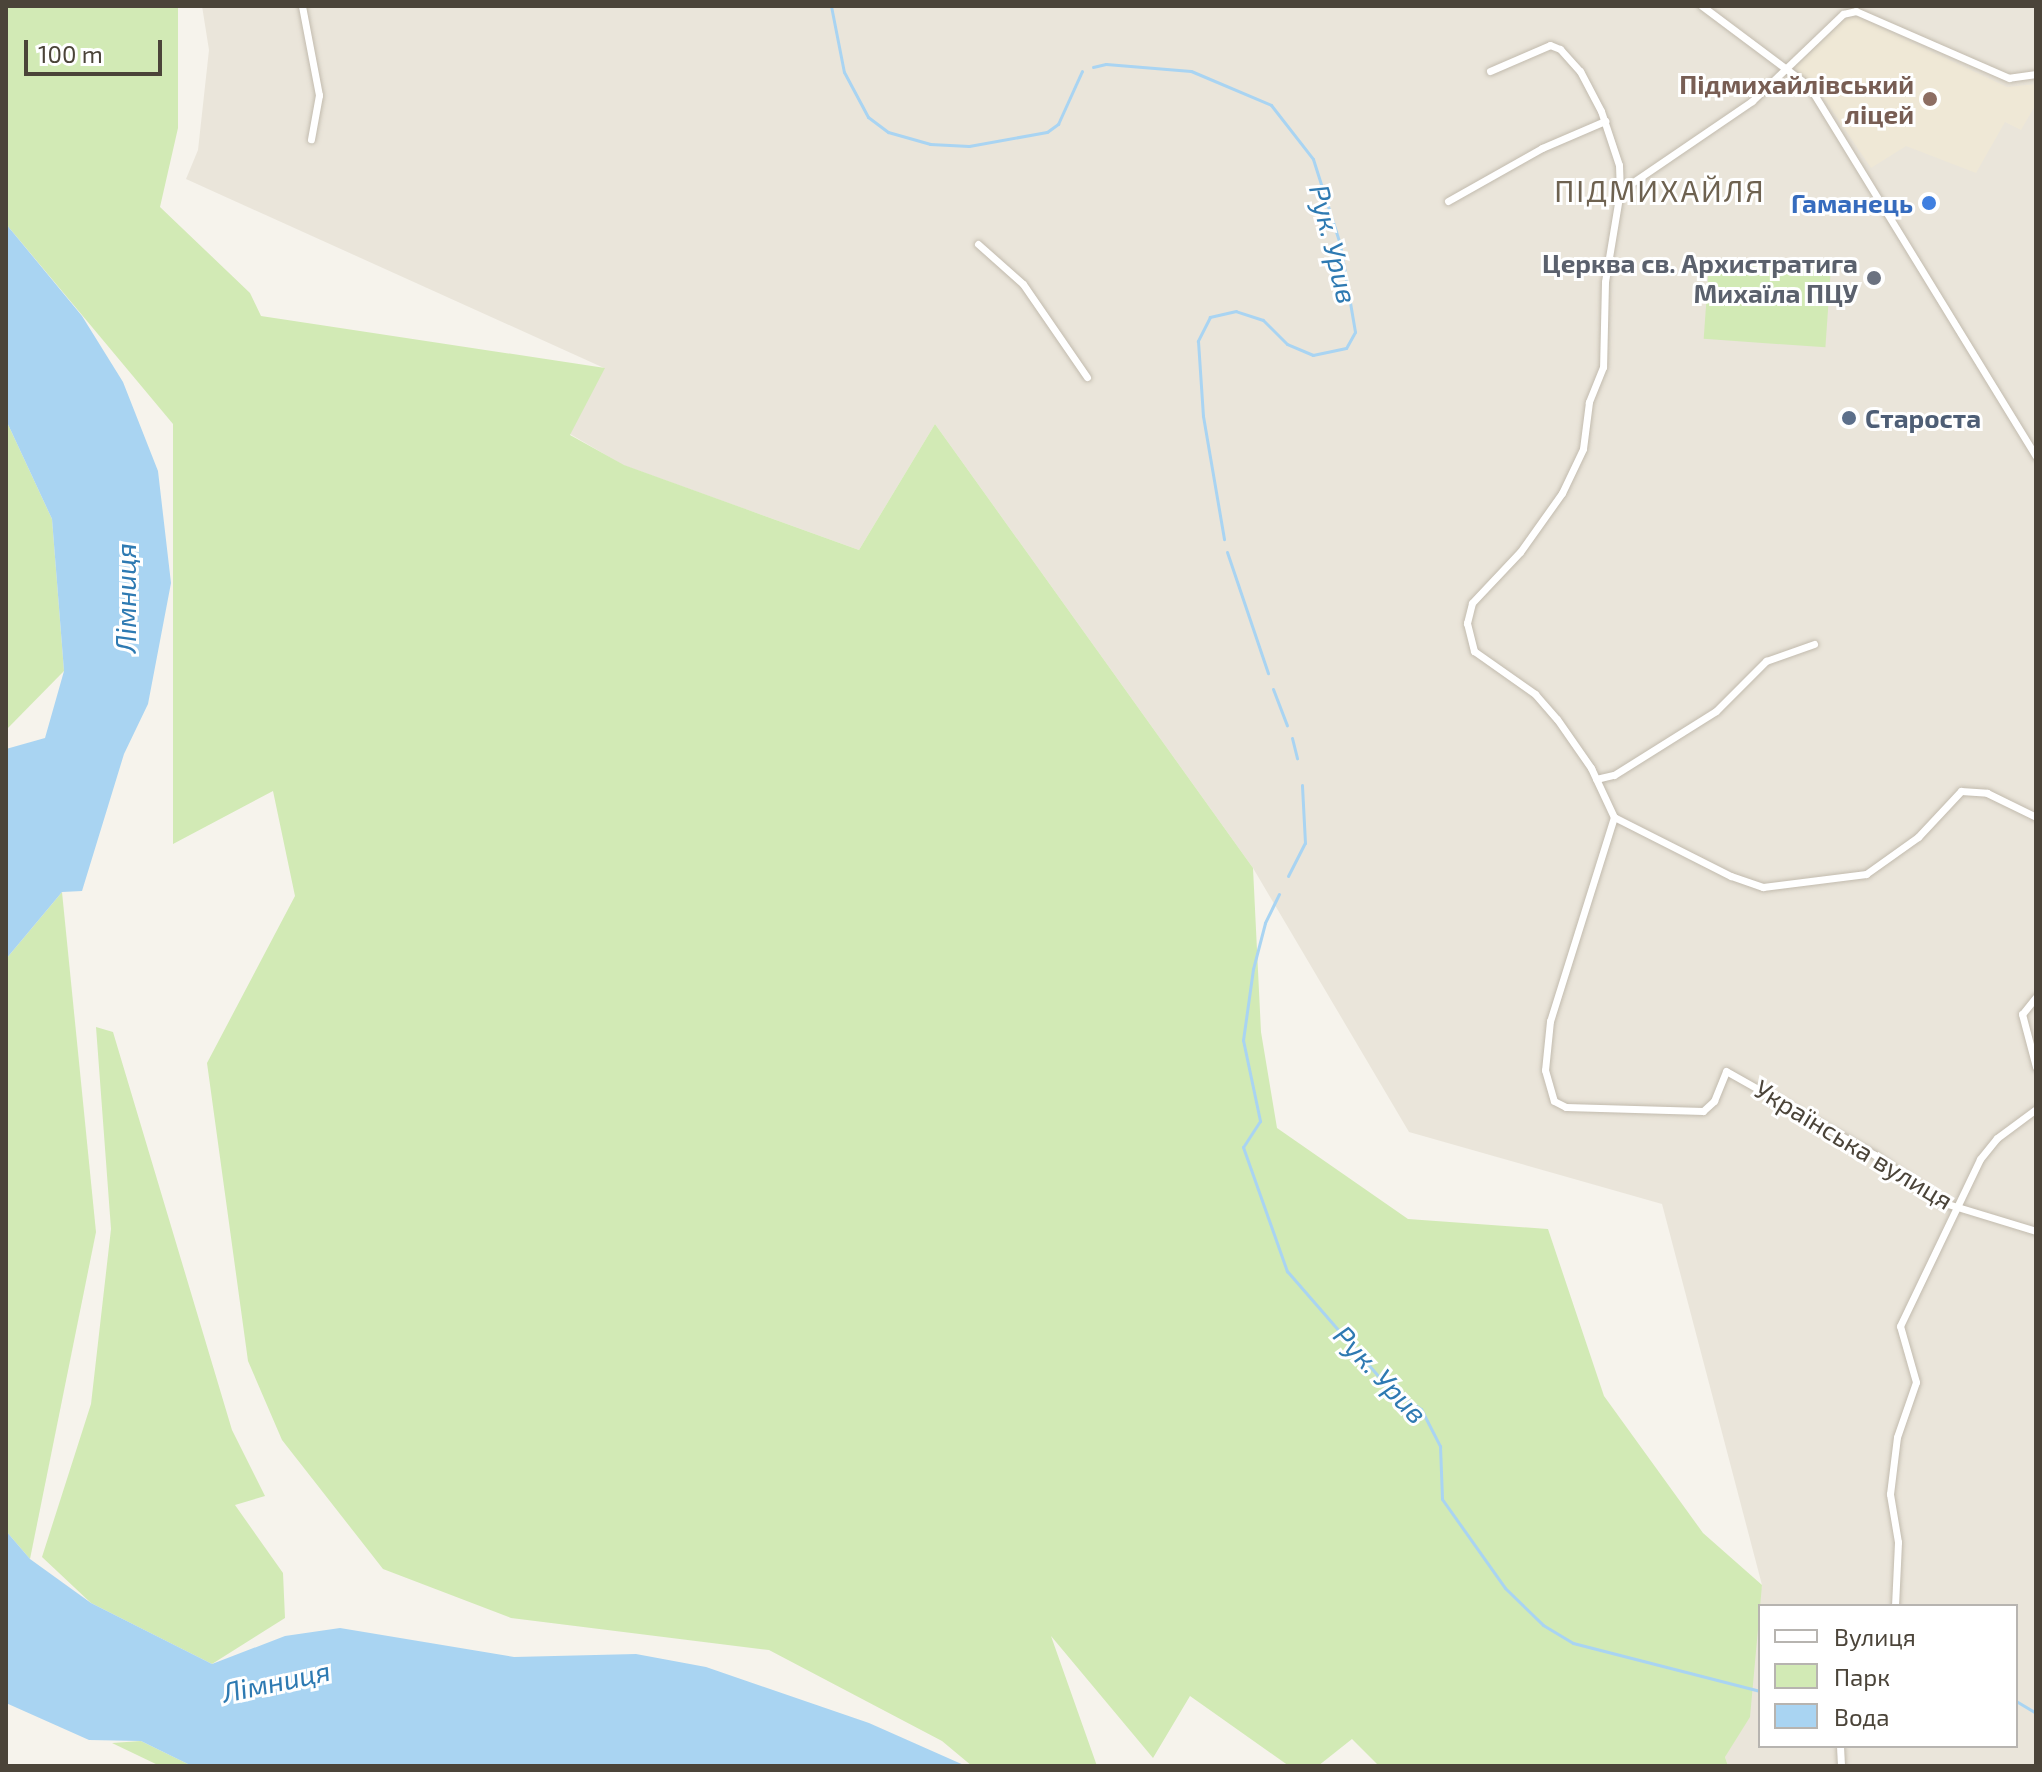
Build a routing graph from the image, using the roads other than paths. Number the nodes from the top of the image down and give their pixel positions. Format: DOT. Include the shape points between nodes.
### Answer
graph roads {
  1 [pos="302,6"];
  2 [pos="1702,6"];
  3 [pos="1788,70"];
  4 [pos="1490,71"];
  5 [pos="2036,74"];
  6 [pos="1605,121"];
  7 [pos="311,139"];
  8 [pos="1620,191"];
  9 [pos="1448,201"];
  10 [pos="978,244"];
  11 [pos="1087,377"];
  12 [pos="2036,456"];
  13 [pos="1814,644"];
  14 [pos="1596,779"];
  15 [pos="1614,817"];
  16 [pos="2036,817"];
  17 [pos="2036,997"];
  18 [pos="2036,1067"];
  19 [pos="2036,1109"];
  20 [pos="1960,1208"];
  21 [pos="2036,1231"];
  22 [pos="1895,1604"];
  1 -- 7 [label="street" via="319,95"];
  2 -- 3 [label="street"];
  3 -- 5 [label="street" via="1843,14 1856,11 2009,78"];
  3 -- 8 [label="street"];
  3 -- 12 [label="street" via="1809,86 1845,141"];
  4 -- 6 [label="street" via="1550,45 1560,49 1580,71"];
  6 -- 8 [label="street" via="1619,165"];
  6 -- 9 [label="street" via="1542,148"];
  8 -- 14 [label="street" via="1605,282 1603,367 1589,402 1583,449 1562,493 1520,552 1472,603 1467,623 1474,651 1535,694"];
  10 -- 11 [label="street" via="1023,284"];
  13 -- 14 [label="street" via="1766,661 1716,711 1614,775"];
  14 -- 15 [label="street"];
  15 -- 16 [label="street" via="1763,887 1866,874 1918,837 1961,791 1987,793"];
  15 -- 20 [label="street, Українська вулиця" via="1550,1021 1545,1070 1554,1101 1566,1107 1703,1111 1714,1101 1726,1071 1875,1155 1941,1202"];
  17 -- 18 [label="street" via="2022,1014"];
  19 -- 20 [label="street" via="1997,1138 1980,1159 1964,1187"];
  20 -- 21 [label="street, Українська вулиця"];
  20 -- 22 [label="street" via="1900,1326 1916,1382 1897,1437 1890,1494 1898,1542"];
}
